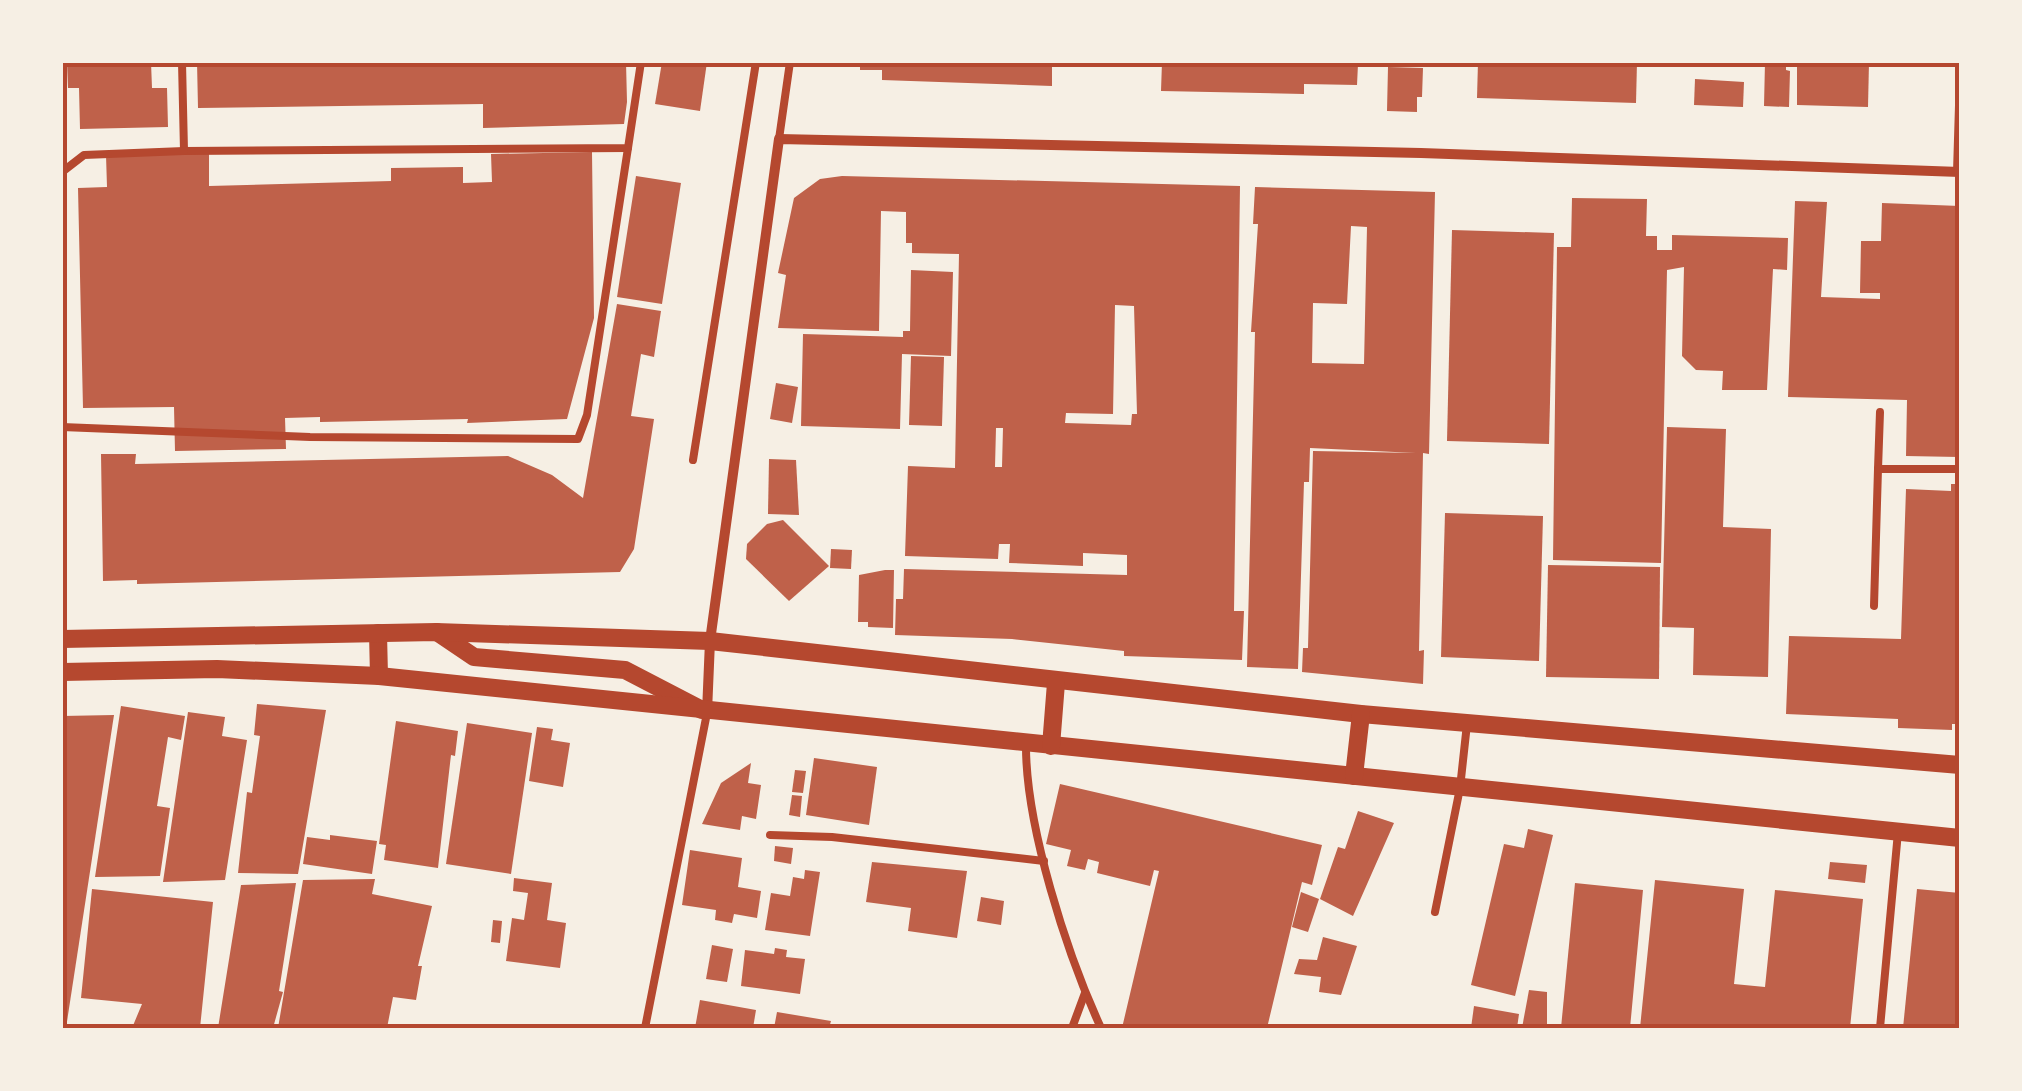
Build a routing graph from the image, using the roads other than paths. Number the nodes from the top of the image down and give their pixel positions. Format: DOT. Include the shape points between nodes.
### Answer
graph roads {
  1 [pos="182,62"];
  2 [pos="641,62"];
  3 [pos="756,62"];
  4 [pos="790,62"];
  5 [pos="1960,72"];
  6 [pos="779,140"];
  7 [pos="628,148"];
  8 [pos="184,151"];
  9 [pos="62,172"];
  10 [pos="1958,172"];
  11 [pos="1880,412"];
  12 [pos="62,427"];
  13 [pos="693,460"];
  14 [pos="1878,468"];
  15 [pos="1960,468"];
  16 [pos="1874,606"];
  17 [pos="436,632"];
  18 [pos="378,633"];
  19 [pos="62,639"];
  20 [pos="710,641"];
  21 [pos="62,672"];
  22 [pos="380,676"];
  23 [pos="1056,683"];
  24 [pos="707,713"];
  25 [pos="1361,714"];
  26 [pos="1466,724"];
  27 [pos="1026,744"];
  28 [pos="1051,746"];
  29 [pos="1960,765"];
  30 [pos="1354,776"];
  31 [pos="1460,788"];
  32 [pos="1898,832"];
  33 [pos="770,835"];
  34 [pos="1960,838"];
  35 [pos="1044,860"];
  36 [pos="1435,912"];
  37 [pos="1085,993"];
  38 [pos="645,1028"];
  39 [pos="1072,1028"];
  40 [pos="1100,1028"];
  41 [pos="1880,1028"];
  1 -- 8 [label="lane"];
  2 -- 7 [label="lane"];
  3 -- 13 [label="lane"];
  4 -- 6 [label="lane"];
  5 -- 10 [label="lane"];
  6 -- 10 [label="street"];
  6 -- 20 [label="street"];
  7 -- 8 [label="lane"];
  7 -- 12 [label="lane" via="578,439 310,438"];
  8 -- 9 [label="lane" via="84,155"];
  11 -- 14 [label="lane"];
  14 -- 15 [label="lane"];
  14 -- 16 [label="lane"];
  17 -- 18 [label="street"];
  17 -- 20 [label="street"];
  17 -- 24 [label="street" via="474,657 625,670"];
  18 -- 19 [label="street"];
  18 -- 22 [label="street"];
  20 -- 23 [label="street"];
  20 -- 24 [label="street"];
  21 -- 22 [label="street"];
  22 -- 24 [label="street"];
  23 -- 25 [label="street"];
  23 -- 28 [label="street"];
  24 -- 27 [label="street"];
  24 -- 38 [label="lane"];
  25 -- 26 [label="street"];
  25 -- 30 [label="street"];
  26 -- 29 [label="street"];
  26 -- 31 [label="lane"];
  27 -- 28 [label="street"];
  27 -- 35 [label="lane"];
  28 -- 30 [label="street"];
  30 -- 31 [label="street"];
  31 -- 32 [label="street"];
  31 -- 36 [label="lane"];
  32 -- 34 [label="street"];
  32 -- 41 [label="lane"];
  33 -- 35 [label="lane"];
  35 -- 37 [label="lane"];
  37 -- 39 [label="lane"];
  37 -- 40 [label="lane"];
}
